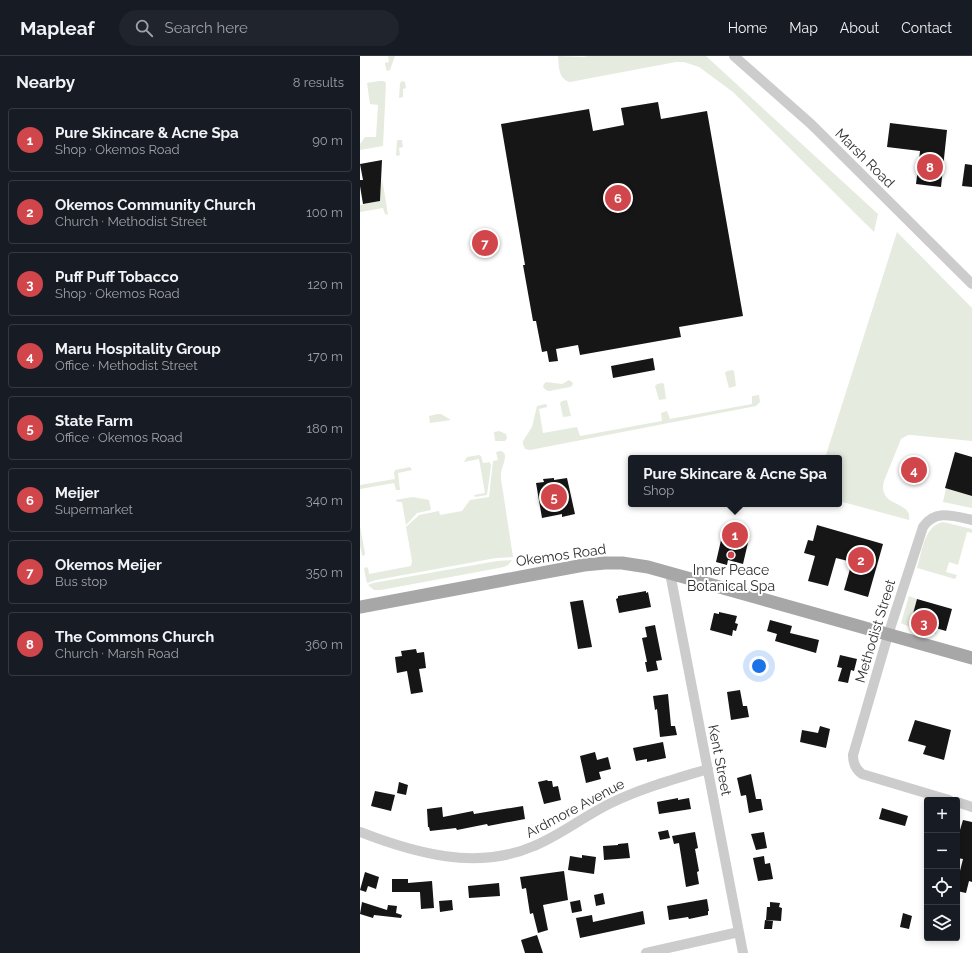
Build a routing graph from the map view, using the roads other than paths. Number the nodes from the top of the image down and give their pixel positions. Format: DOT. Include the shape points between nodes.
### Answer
graph roads {
  1 [pos="734,56"];
  2 [pos="972,284"];
  3 [pos="972,520"];
  4 [pos="670,573"];
  5 [pos="360,607"];
  6 [pos="888,635"];
  7 [pos="972,658"];
  8 [pos="708,769"];
  9 [pos="939,797"];
  10 [pos="960,803"];
  11 [pos="972,807"];
  12 [pos="360,832"];
  13 [pos="739,932"];
  14 [pos="646,953"];
  15 [pos="743,953"];
  1 -- 2 [label="street, Marsh Road" via="816,129"];
  3 -- 6 [label="street, Methodist Street" via="939,515 922,527"];
  4 -- 5 [label="main road, Okemos Road" via="627,564 595,564"];
  4 -- 6 [label="main road, Okemos Road"];
  4 -- 8 [label="street, Kent Street"];
  6 -- 7 [label="main road, Okemos Road"];
  6 -- 9 [label="street, Methodist Street" via="853,755 854,764 858,772 866,776"];
  8 -- 12 [label="street, Ardmore Avenue" via="654,785 609,804 545,841 521,851 499,856 469,858 432,854 400,847"];
  8 -- 13 [label="street, Kent Street"];
  10 -- 11 [label="street"];
  13 -- 14 [label="street"];
  13 -- 15 [label="street, Kent Street"];
}
